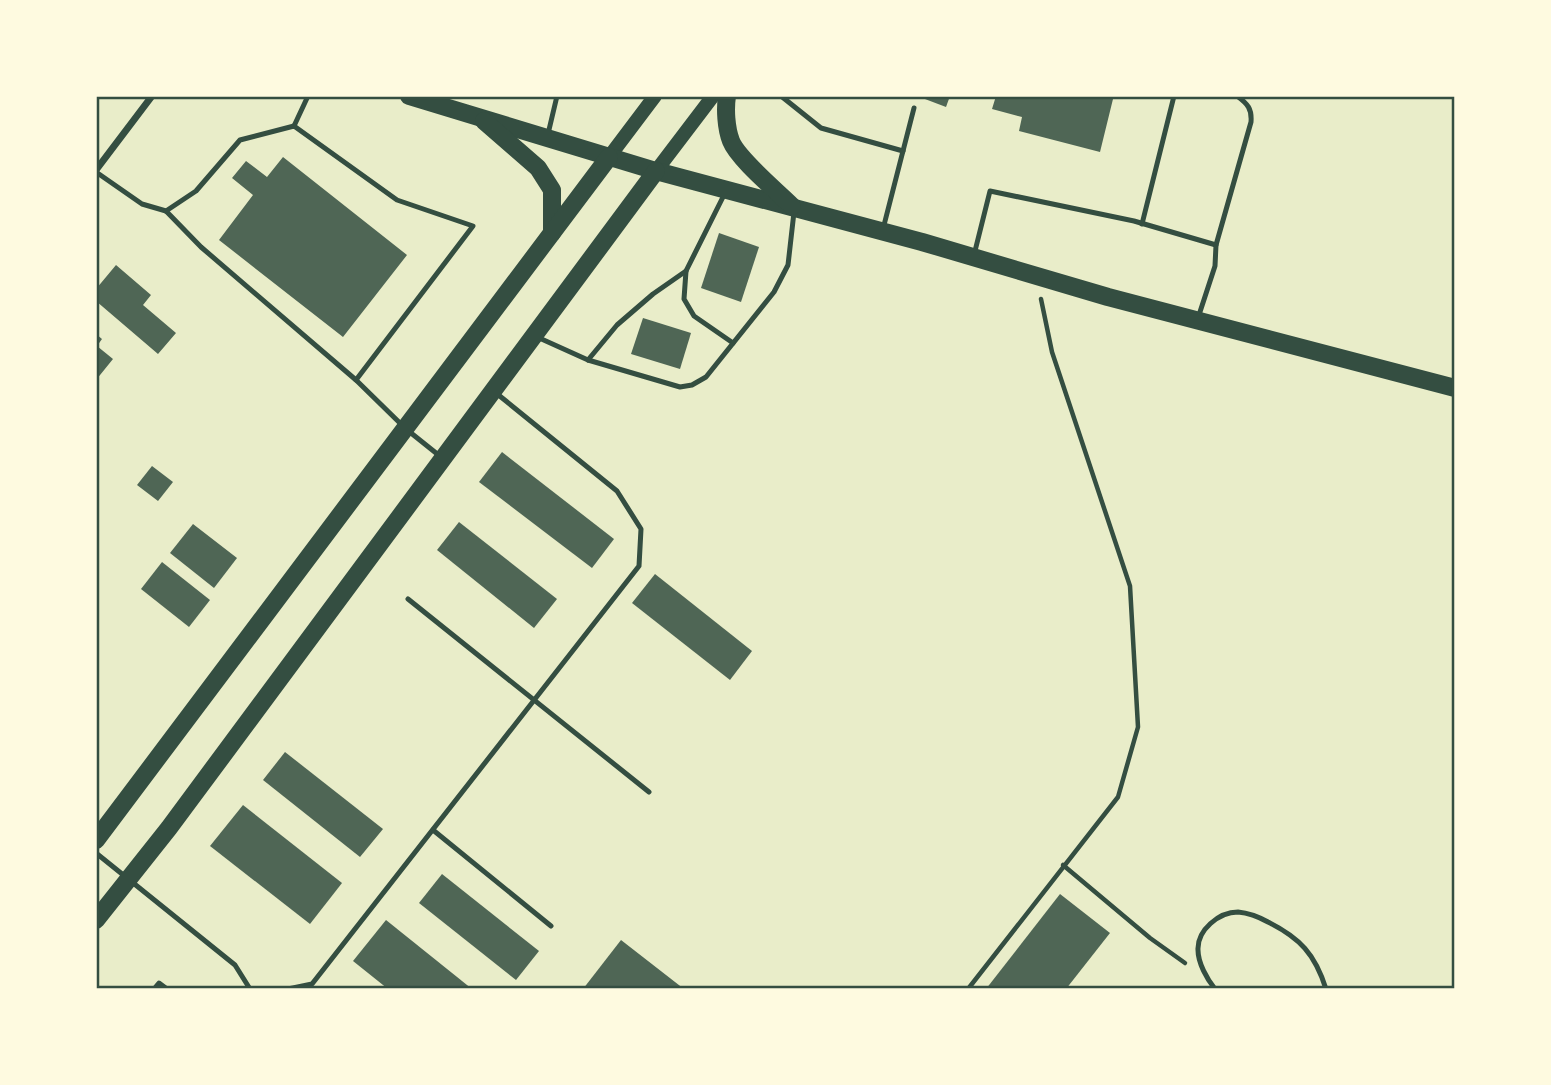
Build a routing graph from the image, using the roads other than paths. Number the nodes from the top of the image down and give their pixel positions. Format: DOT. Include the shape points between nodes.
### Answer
graph roads {
  1 [pos="152,96"];
  2 [pos="308,96"];
  3 [pos="409,96"];
  4 [pos="557,96"];
  5 [pos="655,96"];
  6 [pos="713,96"];
  7 [pos="727,96"];
  8 [pos="780,96"];
  9 [pos="1174,96"];
  10 [pos="1237,96"];
  11 [pos="457,103"];
  12 [pos="914,108"];
  13 [pos="479,116"];
  14 [pos="294,126"];
  15 [pos="548,138"];
  16 [pos="903,151"];
  17 [pos="609,157"];
  18 [pos="96,171"];
  19 [pos="656,171"];
  20 [pos="727,190"];
  21 [pos="795,209"];
  22 [pos="166,211"];
  23 [pos="1142,224"];
  24 [pos="883,232"];
  25 [pos="552,233"];
  26 [pos="1216,245"];
  27 [pos="973,257"];
  28 [pos="686,271"];
  29 [pos="1197,321"];
  30 [pos="534,336"];
  31 [pos="733,343"];
  32 [pos="588,360"];
  33 [pos="356,380"];
  34 [pos="1455,388"];
  35 [pos="493,391"];
  36 [pos="405,429"];
  37 [pos="444,458"];
  38 [pos="408,599"];
  39 [pos="534,700"];
  40 [pos="649,792"];
  41 [pos="433,830"];
  42 [pos="96,840"];
  43 [pos="96,853"];
  44 [pos="130,879"];
  45 [pos="96,920"];
  46 [pos="551,926"];
  47 [pos="312,984"];
  48 [pos="154,989"];
  49 [pos="167,989"];
  50 [pos="250,989"];
  51 [pos="288,989"];
  52 [pos="318,989"];
  53 [pos="1215,989"];
  54 [pos="1326,989"];
  1 -- 18 [label="street"];
  2 -- 14 [label="lane"];
  3 -- 11 [label="main road"];
  4 -- 15 [label="lane"];
  5 -- 17 [label="main road"];
  6 -- 19 [label="main road"];
  7 -- 21 [label="main road" via="731,142"];
  8 -- 16 [label="lane" via="821,128"];
  9 -- 23 [label="lane"];
  10 -- 26 [label="lane" via="1249,106 1251,122"];
  11 -- 13 [label="main road"];
  12 -- 16 [label="lane"];
  13 -- 15 [label="main road"];
  13 -- 25 [label="main road" via="538,169 552,190"];
  14 -- 22 [label="lane" via="240,140 196,191"];
  14 -- 33 [label="lane" via="397,200 473,226"];
  15 -- 17 [label="main road"];
  16 -- 24 [label="lane"];
  17 -- 19 [label="main road"];
  17 -- 25 [label="main road"];
  18 -- 22 [label="lane" via="142,204"];
  19 -- 20 [label="main road"];
  19 -- 30 [label="main road"];
  20 -- 21 [label="main road"];
  20 -- 28 [label="lane"];
  21 -- 24 [label="main road"];
  21 -- 31 [label="lane" via="788,265 774,292"];
  22 -- 33 [label="lane" via="201,247"];
  23 -- 26 [label="lane"];
  23 -- 27 [label="lane" via="990,191"];
  24 -- 27 [label="main road"];
  25 -- 36 [label="main road"];
  26 -- 29 [label="lane"];
  27 -- 29 [label="main road"];
  28 -- 31 [label="lane" via="684,299 694,316"];
  28 -- 32 [label="lane" via="617,325"];
  29 -- 34 [label="main road"];
  30 -- 32 [label="lane"];
  30 -- 35 [label="main road"];
  31 -- 32 [label="lane" via="706,377 680,387"];
  33 -- 36 [label="lane"];
  35 -- 37 [label="main road"];
  35 -- 39 [label="lane" via="617,491 641,529 639,566"];
  36 -- 37 [label="lane"];
  36 -- 42 [label="main road"];
  37 -- 44 [label="main road"];
  38 -- 39 [label="lane"];
  39 -- 40 [label="lane"];
  39 -- 41 [label="lane"];
  41 -- 46 [label="lane"];
  41 -- 47 [label="lane"];
  43 -- 44 [label="lane"];
  44 -- 45 [label="main road"];
  44 -- 50 [label="lane" via="235,965"];
  47 -- 51 [label="lane"];
  47 -- 52 [label="lane"];
  48 -- 49 [label="lane" via="159,983"];
  53 -- 54 [label="lane" via="1198,948 1211,923 1236,912 1255,915 1290,933 1308,951"];
}
